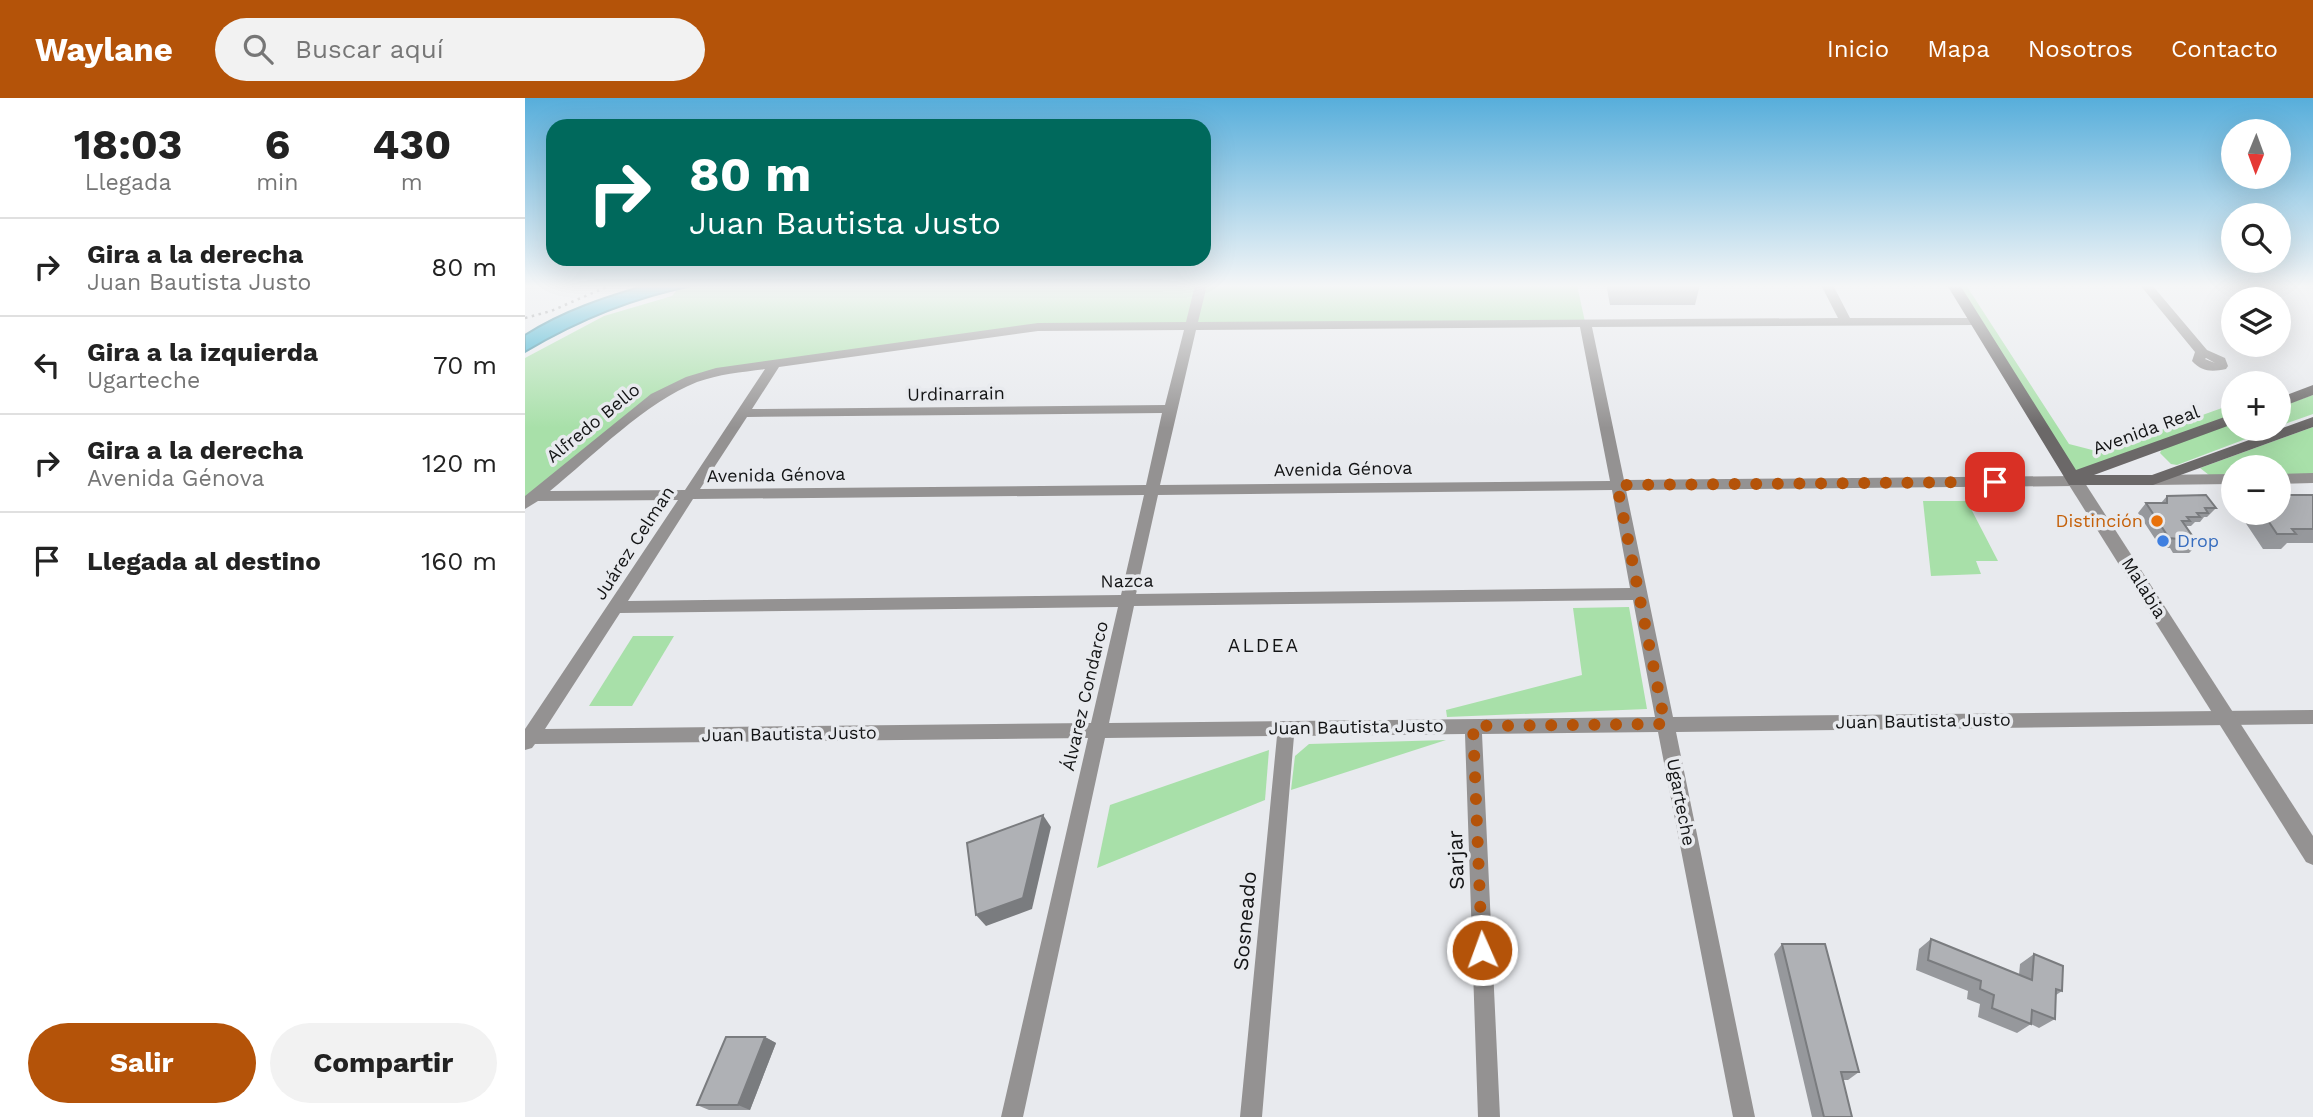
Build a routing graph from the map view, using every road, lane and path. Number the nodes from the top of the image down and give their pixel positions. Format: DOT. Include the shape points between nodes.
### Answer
graph roads {
  1 [pos="996,333"];
  2 [pos="1188,333"];
  3 [pos="1587,333"];
  4 [pos="1982,333"];
  5 [pos="2185,333"];
  6 [pos="2203,354"];
  7 [pos="776,362"];
  8 [pos="2313,390"];
  9 [pos="2291,398"];
  10 [pos="1170,409"];
  11 [pos="742,413"];
  12 [pos="2313,422"];
  13 [pos="2221,423"];
  14 [pos="2126,457"];
  15 [pos="2313,478"];
  16 [pos="2074,479"];
  17 [pos="2221,479"];
  18 [pos="2291,479"];
  19 [pos="2153,480"];
  20 [pos="1617,485"];
  21 [pos="1152,490"];
  22 [pos="689,495"];
  23 [pos="530,500"];
  24 [pos="1639,594"];
  25 [pos="1128,601"];
  26 [pos="615,607"];
  27 [pos="2313,717"];
  28 [pos="2226,718"];
  29 [pos="1665,724"];
  30 [pos="1473,726"];
  31 [pos="1286,728"];
  32 [pos="1099,730"];
  33 [pos="527,739"];
  34 [pos="2313,855"];
  35 [pos="1012,1117"];
  36 [pos="1251,1117"];
  37 [pos="1489,1117"];
  38 [pos="1744,1117"];
  1 -- 7 [label="street, Alfredo Bello"];
  2 -- 10 [label="street, Álvarez Condarco"];
  3 -- 20 [label="street, Ugarteche"];
  4 -- 16 [label="main road, Malabia"];
  5 -- 6 [label="street"];
  7 -- 11 [label="street, Juárez Celman"];
  7 -- 23 [label="street, Alfredo Bello" via="720,371 656,397"];
  8 -- 9 [label="main road"];
  10 -- 11 [label="street, Urdinarrain"];
  10 -- 21 [label="street, Álvarez Condarco"];
  11 -- 22 [label="street, Juárez Celman"];
  12 -- 19 [label="main road"];
  13 -- 14 [label="main road, Avenida Real"];
  14 -- 16 [label="main road, Avenida Real"];
  14 -- 19 [label="main road"];
  15 -- 18 [label="street"];
  16 -- 19 [label="main road, Avenida Génova"];
  16 -- 20 [label="street, Avenida Génova"];
  16 -- 28 [label="street, Malabia"];
  17 -- 19 [label="street, Avenida Génova"];
  20 -- 21 [label="street, Avenida Génova"];
  20 -- 24 [label="street, Ugarteche"];
  21 -- 22 [label="street, Avenida Génova"];
  21 -- 25 [label="street, Álvarez Condarco"];
  22 -- 23 [label="street, Avenida Génova"];
  22 -- 26 [label="street, Juárez Celman"];
  24 -- 25 [label="street, Nazca"];
  24 -- 29 [label="street, Ugarteche"];
  25 -- 26 [label="street, Nazca"];
  25 -- 32 [label="street, Álvarez Condarco"];
  26 -- 33 [label="street, Juárez Celman"];
  27 -- 28 [label="street, Juan Bautista Justo"];
  28 -- 29 [label="street, Juan Bautista Justo"];
  28 -- 34 [label="street, Malabia"];
  29 -- 30 [label="street, Juan Bautista Justo"];
  29 -- 38 [label="street, Ugarteche"];
  30 -- 31 [label="street, Juan Bautista Justo"];
  30 -- 37 [label="street, Sarjar"];
  31 -- 32 [label="street, Juan Bautista Justo"];
  31 -- 36 [label="street, Sosneado"];
  32 -- 33 [label="street, Juan Bautista Justo"];
  32 -- 35 [label="street, Álvarez Condarco"];
}
